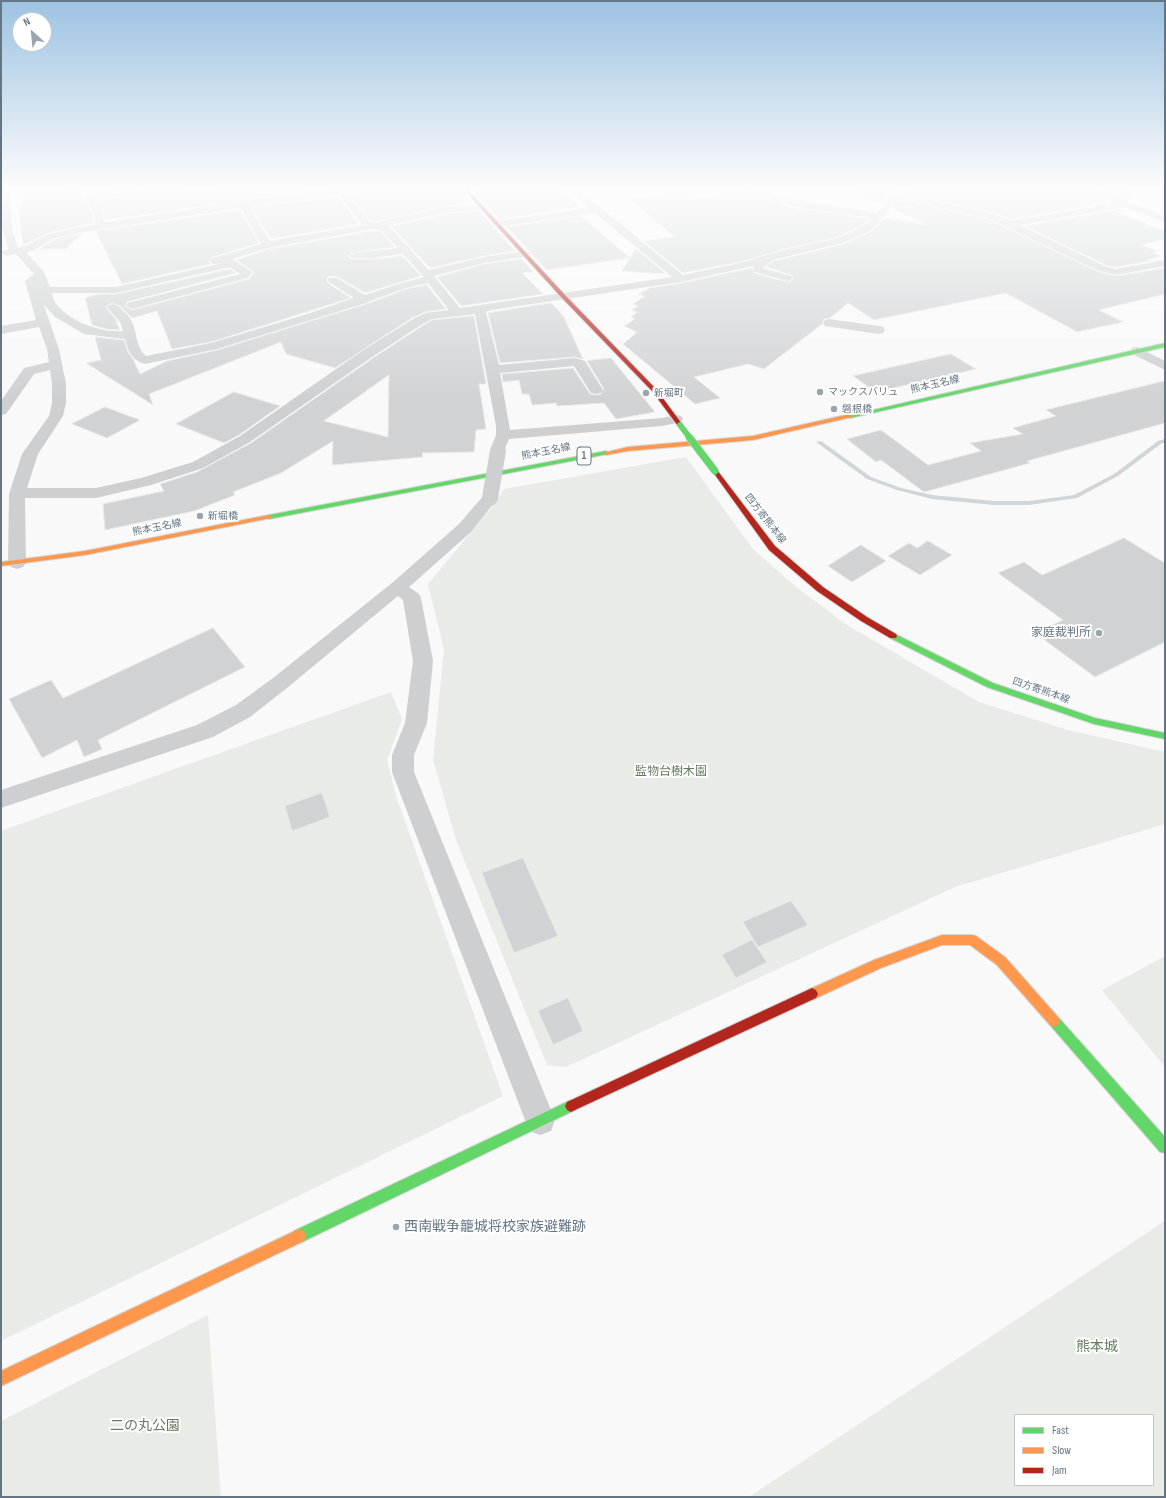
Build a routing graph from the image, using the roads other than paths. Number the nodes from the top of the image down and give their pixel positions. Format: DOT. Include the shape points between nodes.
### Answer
graph roads {
  1 [pos="27,260"];
  2 [pos="230,260"];
  3 [pos="414,260"];
  4 [pos="485,260"];
  5 [pos="530,260"];
  6 [pos="657,260"];
  7 [pos="762,260"];
  8 [pos="768,260"];
  9 [pos="1082,260"];
  10 [pos="227,261"];
  11 [pos="1165,263"];
  12 [pos="194,266"];
  13 [pos="40,274"];
  14 [pos="429,276"];
  15 [pos="787,278"];
  16 [pos="681,279"];
  17 [pos="333,280"];
  18 [pos="44,290"];
  19 [pos="563,296"];
  20 [pos="365,300"];
  21 [pos="132,305"];
  22 [pos="113,307"];
  23 [pos="480,310"];
  24 [pos="457,312"];
  25 [pos="1,318"];
  26 [pos="44,322"];
  27 [pos="830,323"];
  28 [pos="5,330"];
  29 [pos="879,330"];
  30 [pos="126,334"];
  31 [pos="1165,345"];
  32 [pos="1137,351"];
  33 [pos="55,365"];
  34 [pos="1165,366"];
  35 [pos="493,370"];
  36 [pos="596,390"];
  37 [pos="1,411"];
  38 [pos="65,421"];
  39 [pos="678,422"];
  40 [pos="503,435"];
  41 [pos="28,459"];
  42 [pos="17,494"];
  43 [pos="9,564"];
  44 [pos="398,587"];
  45 [pos="1165,736"];
  46 [pos="1,799"];
  47 [pos="540,1120"];
  48 [pos="1165,1147"];
  49 [pos="1,1379"];
  1 -- 13 [label="street"];
  2 -- 10 [label="street"];
  3 -- 14 [label="street"];
  4 -- 14 [label="street"];
  5 -- 19 [label="main road, 四方寄熊本線"];
  6 -- 16 [label="street"];
  7 -- 16 [label="street"];
  8 -- 15 [label="street" via="758,267 758,270"];
  9 -- 11 [label="street" via="1116,272"];
  10 -- 12 [label="street"];
  10 -- 18 [label="street" via="116,290"];
  10 -- 21 [label="street" via="247,273 244,276"];
  13 -- 18 [label="street"];
  13 -- 26 [label="street" via="31,281"];
  14 -- 20 [label="street"];
  14 -- 24 [label="street"];
  16 -- 19 [label="street"];
  17 -- 20 [label="street"];
  18 -- 30 [label="street" via="50,305 83,329"];
  19 -- 23 [label="street"];
  19 -- 39 [label="main road, 四方寄熊本線" via="654,390"];
  20 -- 30 [label="street" via="213,346 145,360 136,354 130,336"];
  22 -- 30 [label="street" via="126,321 129,332"];
  23 -- 24 [label="street"];
  23 -- 35 [label="street"];
  24 -- 42 [label="street" via="429,316 417,322 245,439 198,465 145,482 96,493"];
  25 -- 28 [label="street"];
  26 -- 28 [label="street"];
  26 -- 33 [label="street" via="53,349"];
  27 -- 29 [label="street"];
  31 -- 32 [label="main road, 熊本玉名線 / 1"];
  32 -- 34 [label="street"];
  32 -- 43 [label="main road, 熊本玉名線 / 1" via="753,438 597,454 86,553"];
  33 -- 37 [label="street" via="29,371"];
  33 -- 41 [label="street" via="59,384 56,416 33,447"];
  35 -- 36 [label="street" via="575,362 580,364"];
  35 -- 40 [label="street"];
  38 -- 41 [label="street" via="35,455"];
  39 -- 40 [label="street"];
  39 -- 45 [label="main road, 四方寄熊本線, bridge" via="772,548 820,589 870,623 990,685 1094,721"];
  40 -- 44 [label="street, bridge" via="490,498 465,528"];
  41 -- 42 [label="street"];
  42 -- 43 [label="street"];
  44 -- 46 [label="street" via="243,711 205,731"];
  44 -- 47 [label="street" via="412,598 423,661 416,723 403,755 403,772"];
  47 -- 48 [label="main road" via="878,964 942,940 972,940 1001,961"];
  47 -- 49 [label="main road"];
}
